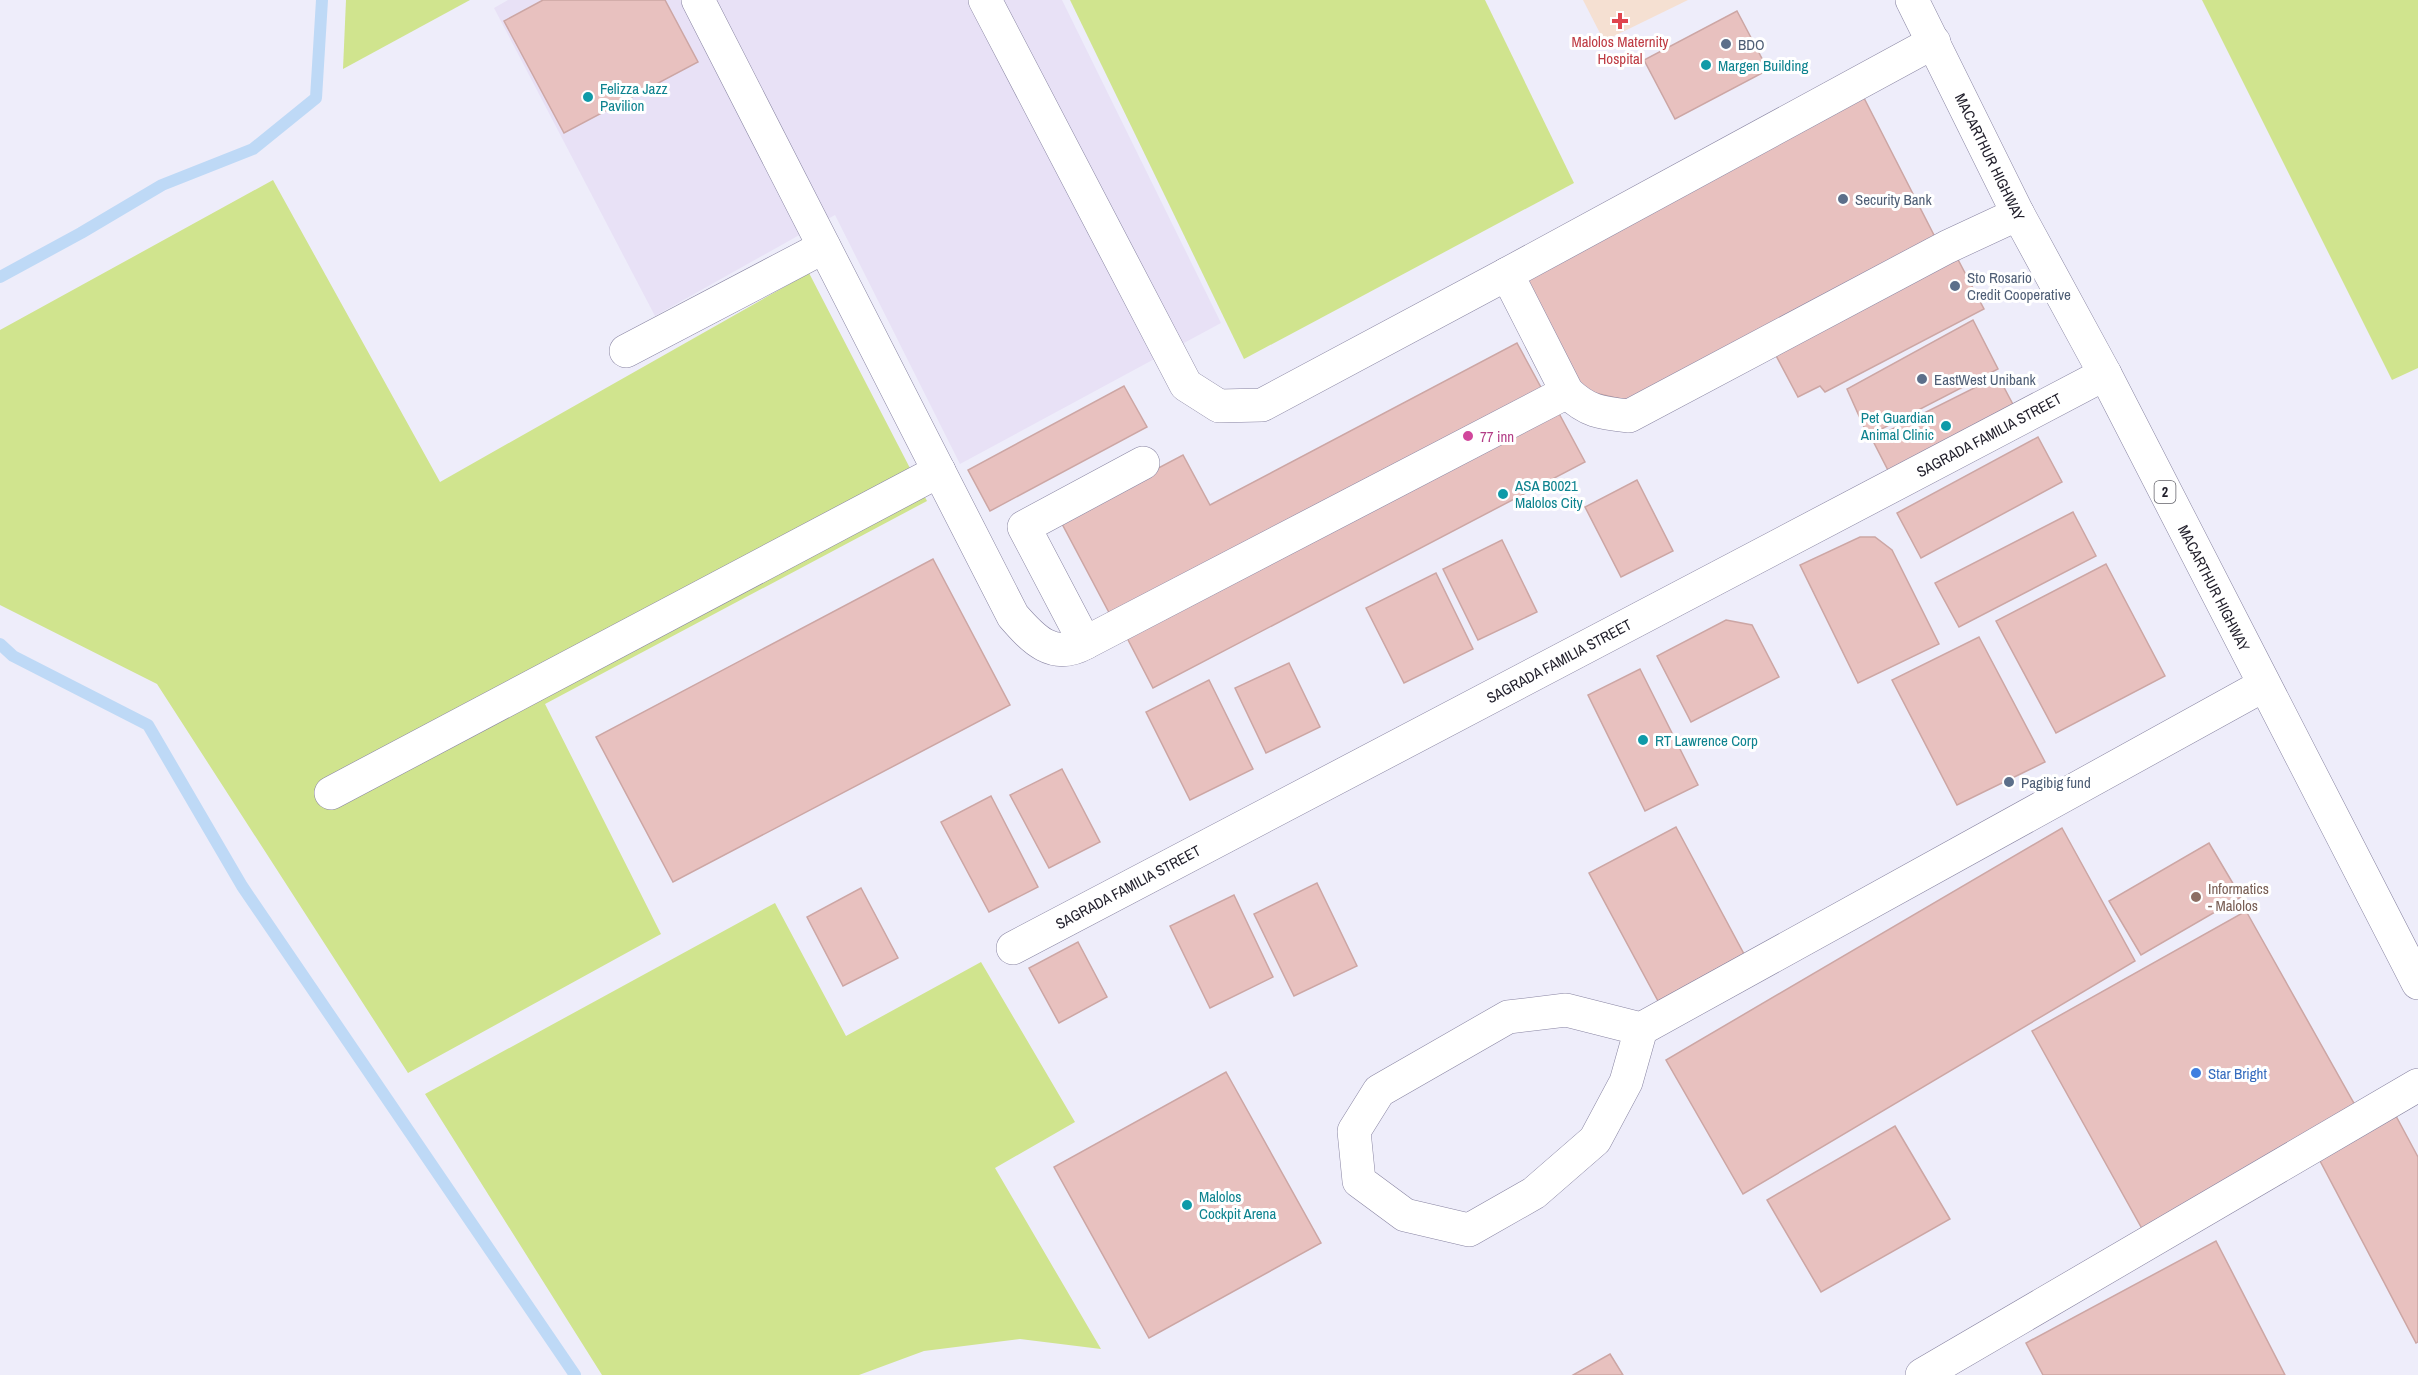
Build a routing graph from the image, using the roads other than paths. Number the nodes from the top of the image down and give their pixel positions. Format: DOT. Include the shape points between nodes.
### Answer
graph roads {
  1 [pos="698,0"];
  2 [pos="985,0"];
  3 [pos="1912,0"];
  4 [pos="1934,42"];
  5 [pos="2018,214"];
  6 [pos="824,247"];
  7 [pos="1508,274"];
  8 [pos="626,351"];
  9 [pos="2105,374"];
  10 [pos="1567,392"];
  11 [pos="1143,463"];
  12 [pos="939,471"];
  13 [pos="1085,643"];
  14 [pos="2264,685"];
  15 [pos="331,793"];
  16 [pos="1013,948"];
  17 [pos="2418,983"];
  18 [pos="1641,1029"];
  19 [pos="2418,1085"];
  20 [pos="1922,1375"];
  1 -- 6 [label="main road"];
  2 -- 7 [label="main road" via="1186,385 1219,406 1262,405"];
  3 -- 4 [label="main road, MACARTHUR HIGHWAY / 2"];
  4 -- 5 [label="main road, MACARTHUR HIGHWAY / 2"];
  4 -- 7 [label="main road"];
  5 -- 9 [label="main road, MACARTHUR HIGHWAY / 2"];
  5 -- 10 [label="main road" via="1947,247 1629,416 1599,413 1581,405"];
  6 -- 8 [label="main road"];
  6 -- 12 [label="main road"];
  7 -- 10 [label="main road"];
  9 -- 14 [label="main road, MACARTHUR HIGHWAY / 2"];
  9 -- 16 [label="main road, SAGRADA FAMILIA STREET"];
  10 -- 13 [label="main road"];
  11 -- 13 [label="main road" via="1024,527"];
  12 -- 13 [label="main road" via="1013,616 1034,640 1057,649 1073,650"];
  12 -- 15 [label="main road"];
  14 -- 17 [label="main road, MACARTHUR HIGHWAY / 2"];
  14 -- 18 [label="main road"];
  18 -- 18 [label="main road" via="1566,1010 1508,1017 1379,1091 1354,1131 1359,1181 1405,1215 1469,1230 1534,1192 1595,1140 1626,1082"];
  19 -- 20 [label="main road"];
}
